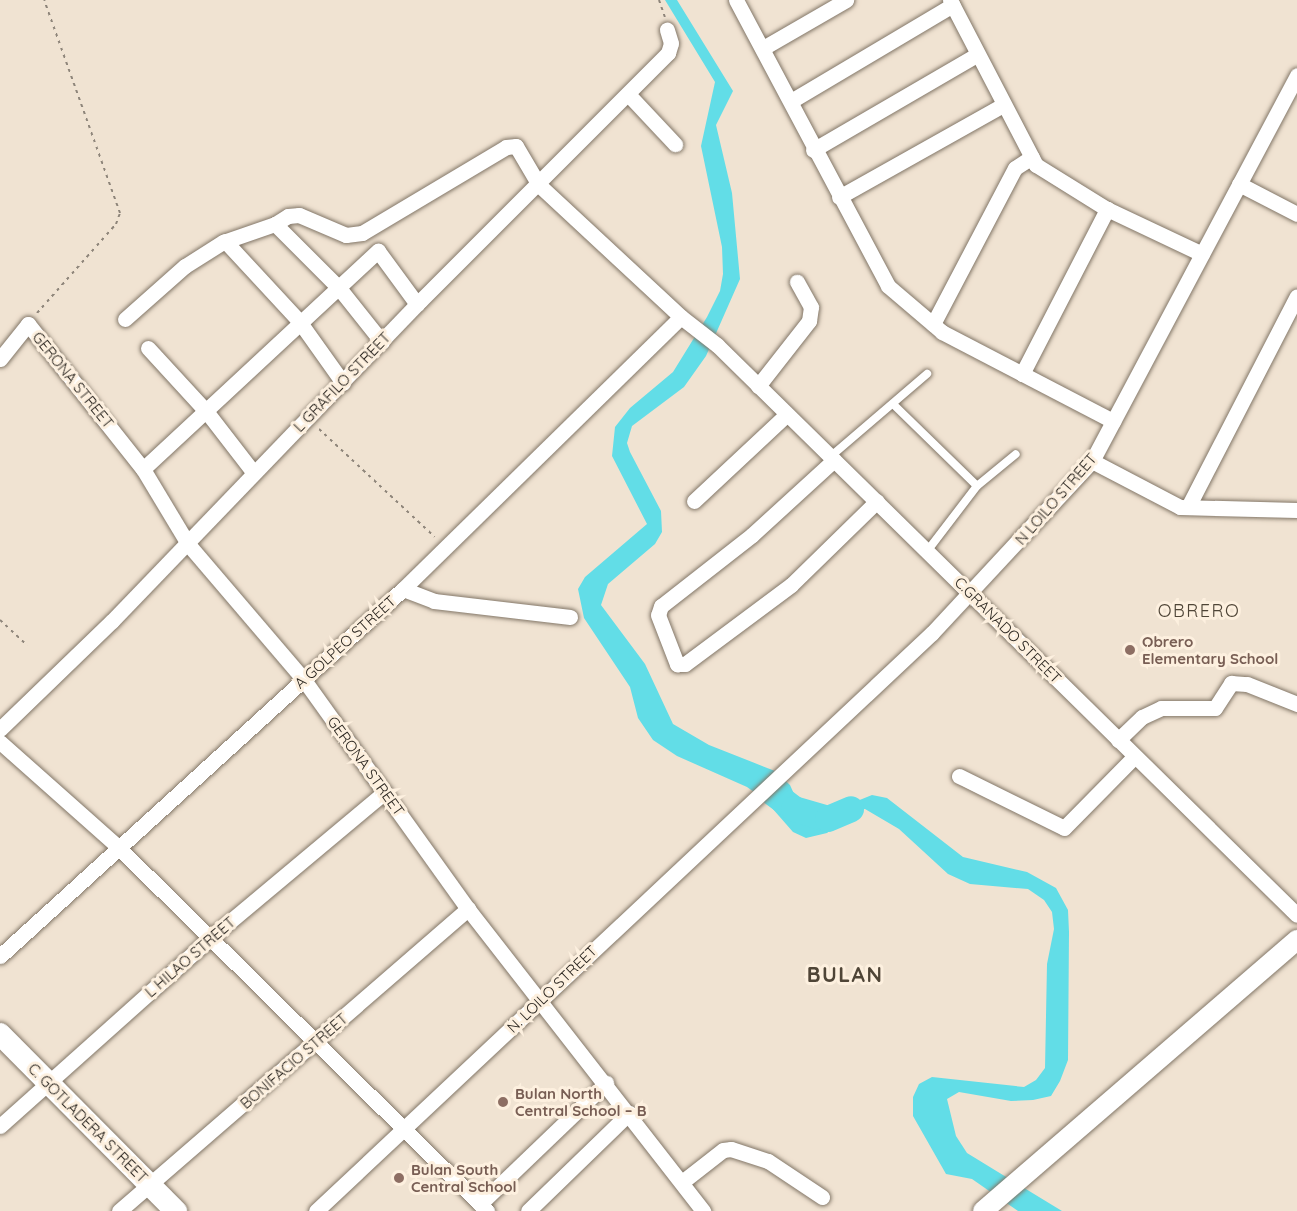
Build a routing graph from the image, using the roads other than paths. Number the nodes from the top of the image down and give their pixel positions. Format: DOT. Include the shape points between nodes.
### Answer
graph roads {
  1 [pos="736,0"];
  2 [pos="846,0"];
  3 [pos="952,3"];
  4 [pos="667,30"];
  5 [pos="763,48"];
  6 [pos="976,55"];
  7 [pos="1297,75"];
  8 [pos="628,94"];
  9 [pos="791,101"];
  10 [pos="1003,105"];
  11 [pos="675,144"];
  12 [pos="813,150"];
  13 [pos="1032,157"];
  14 [pos="539,184"];
  15 [pos="1239,184"];
  16 [pos="839,197"];
  17 [pos="1107,209"];
  18 [pos="1297,213"];
  19 [pos="275,224"];
  20 [pos="362,233"];
  21 [pos="225,241"];
  22 [pos="378,251"];
  23 [pos="1202,254"];
  24 [pos="797,282"];
  25 [pos="339,288"];
  26 [pos="1297,296"];
  27 [pos="417,304"];
  28 [pos="681,317"];
  29 [pos="124,318"];
  30 [pos="299,321"];
  31 [pos="933,324"];
  32 [pos="382,342"];
  33 [pos="148,348"];
  34 [pos="0,359"];
  35 [pos="927,374"];
  36 [pos="1022,374"];
  37 [pos="344,383"];
  38 [pos="758,386"];
  39 [pos="893,404"];
  40 [pos="206,411"];
  41 [pos="786,415"];
  42 [pos="1113,421"];
  43 [pos="1016,454"];
  44 [pos="832,459"];
  45 [pos="1092,461"];
  46 [pos="143,469"];
  47 [pos="254,472"];
  48 [pos="977,486"];
  49 [pos="694,501"];
  50 [pos="877,501"];
  51 [pos="1188,507"];
  52 [pos="1297,510"];
  53 [pos="188,543"];
  54 [pos="928,550"];
  55 [pos="403,589"];
  56 [pos="972,594"];
  57 [pos="570,617"];
  58 [pos="304,680"];
  59 [pos="1297,704"];
  60 [pos="0,729"];
  61 [pos="1118,740"];
  62 [pos="0,742"];
  63 [pos="1134,757"];
  64 [pos="786,766"];
  65 [pos="959,776"];
  66 [pos="385,792"];
  67 [pos="117,846"];
  68 [pos="468,909"];
  69 [pos="1297,915"];
  70 [pos="209,939"];
  71 [pos="1297,940"];
  72 [pos="0,956"];
  73 [pos="539,1001"];
  74 [pos="0,1034"];
  75 [pos="314,1045"];
  76 [pos="49,1082"];
  77 [pos="606,1083"];
  78 [pos="629,1113"];
  79 [pos="0,1126"];
  80 [pos="404,1132"];
  81 [pos="682,1182"];
  82 [pos="148,1185"];
  83 [pos="822,1197"];
  84 [pos="987,1207"];
  85 [pos="483,1208"];
  86 [pos="119,1211"];
  87 [pos="176,1211"];
  88 [pos="316,1211"];
  89 [pos="528,1211"];
  90 [pos="703,1211"];
  1 -- 5 [label="street"];
  2 -- 5 [label="street"];
  3 -- 6 [label="street"];
  3 -- 9 [label="street"];
  4 -- 8 [label="street, L GRAFILO STREET" via="671,42 668,53"];
  5 -- 9 [label="street"];
  6 -- 10 [label="street"];
  6 -- 12 [label="street"];
  7 -- 15 [label="street, N LOILO STREET"];
  8 -- 11 [label="street"];
  8 -- 14 [label="street, L GRAFILO STREET"];
  9 -- 12 [label="street"];
  10 -- 13 [label="street"];
  10 -- 16 [label="street"];
  12 -- 16 [label="street"];
  13 -- 17 [label="street" via="1036,165"];
  13 -- 31 [label="street" via="1015,168"];
  14 -- 20 [label="street, C.GRANADO STREET" via="516,146 506,147"];
  14 -- 27 [label="street, L GRAFILO STREET"];
  14 -- 28 [label="street, C.GRANADO STREET"];
  15 -- 18 [label="street"];
  15 -- 23 [label="street, N LOILO STREET"];
  16 -- 31 [label="street" via="888,286"];
  17 -- 23 [label="street"];
  17 -- 36 [label="street"];
  19 -- 20 [label="street" via="298,215 346,235"];
  19 -- 21 [label="street"];
  19 -- 25 [label="street"];
  20 -- 22 [label="street"];
  21 -- 29 [label="street" via="185,266"];
  21 -- 30 [label="street"];
  22 -- 25 [label="street"];
  22 -- 27 [label="street"];
  23 -- 42 [label="street, N LOILO STREET"];
  24 -- 38 [label="street" via="811,307 809,321"];
  25 -- 30 [label="street"];
  25 -- 32 [label="street"];
  26 -- 51 [label="street"];
  27 -- 32 [label="street, L GRAFILO STREET"];
  28 -- 38 [label="street, C.GRANADO STREET" via="717,345"];
  28 -- 55 [label="street, A GOLPEO STREET"];
  30 -- 37 [label="street"];
  30 -- 40 [label="street"];
  31 -- 36 [label="street"];
  32 -- 37 [label="street, L GRAFILO STREET"];
  33 -- 40 [label="street"];
  34 -- 46 [label="street, GERONA STREET" via="28,324"];
  35 -- 39 [label="lane"];
  36 -- 42 [label="street"];
  37 -- 47 [label="street, L GRAFILO STREET"];
  38 -- 41 [label="street, C.GRANADO STREET"];
  39 -- 44 [label="lane"];
  39 -- 48 [label="lane"];
  40 -- 46 [label="street"];
  40 -- 47 [label="street"];
  41 -- 44 [label="street, C.GRANADO STREET"];
  41 -- 49 [label="street"];
  42 -- 45 [label="street, N LOILO STREET"];
  43 -- 48 [label="lane"];
  44 -- 50 [label="street, C.GRANADO STREET"];
  44 -- 50 [label="street" via="752,535 661,606 658,615 677,664 685,664 791,585"];
  45 -- 51 [label="street" via="1180,507"];
  45 -- 56 [label="street, N LOILO STREET"];
  46 -- 53 [label="street, GERONA STREET"];
  47 -- 53 [label="street, L GRAFILO STREET"];
  48 -- 54 [label="lane"];
  50 -- 54 [label="street, C.GRANADO STREET"];
  51 -- 52 [label="street"];
  53 -- 58 [label="street, GERONA STREET"];
  53 -- 60 [label="street, L GRAFILO STREET"];
  54 -- 56 [label="street, C.GRANADO STREET"];
  55 -- 57 [label="street" via="434,602"];
  55 -- 58 [label="street, A GOLPEO STREET"];
  56 -- 61 [label="street, C.GRANADO STREET"];
  56 -- 64 [label="street, N LOILO STREET"];
  58 -- 66 [label="street, GERONA STREET"];
  58 -- 67 [label="street, A GOLPEO STREET"];
  59 -- 61 [label="street" via="1248,684 1232,682 1215,708 1161,708 1142,717"];
  61 -- 63 [label="street, C.GRANADO STREET"];
  62 -- 67 [label="street"];
  63 -- 65 [label="street" via="1064,828"];
  63 -- 69 [label="street, C.GRANADO STREET"];
  64 -- 73 [label="street, N. LOILO STREET"];
  66 -- 68 [label="street, GERONA STREET"];
  66 -- 70 [label="street, L HILAO STREET"];
  67 -- 70 [label="street"];
  67 -- 72 [label="street, A GOLPEO STREET"];
  68 -- 73 [label="street, GERONA STREET"];
  68 -- 75 [label="street, BONIFACIO STREET"];
  70 -- 75 [label="street"];
  70 -- 76 [label="street, L HILAO STREET"];
  71 -- 84 [label="street"];
  73 -- 77 [label="street, GERONA STREET"];
  73 -- 80 [label="street, N. LOILO STREET"];
  74 -- 76 [label="main road, C. GOTLADERA STREET"];
  75 -- 80 [label="street"];
  75 -- 82 [label="street, BONIFACIO STREET"];
  76 -- 79 [label="street, L HILAO STREET"];
  76 -- 82 [label="main road, C. GOTLADERA STREET"];
  77 -- 78 [label="street, GERONA STREET"];
  77 -- 85 [label="street"];
  78 -- 81 [label="street, GERONA STREET"];
  78 -- 89 [label="street"];
  80 -- 85 [label="street"];
  80 -- 88 [label="street, N. LOILO STREET"];
  81 -- 83 [label="street" via="723,1150 731,1149 768,1161"];
  81 -- 90 [label="street, GERONA STREET"];
  82 -- 86 [label="street, BONIFACIO STREET"];
  82 -- 87 [label="main road, C. GOTLADERA STREET"];
}
